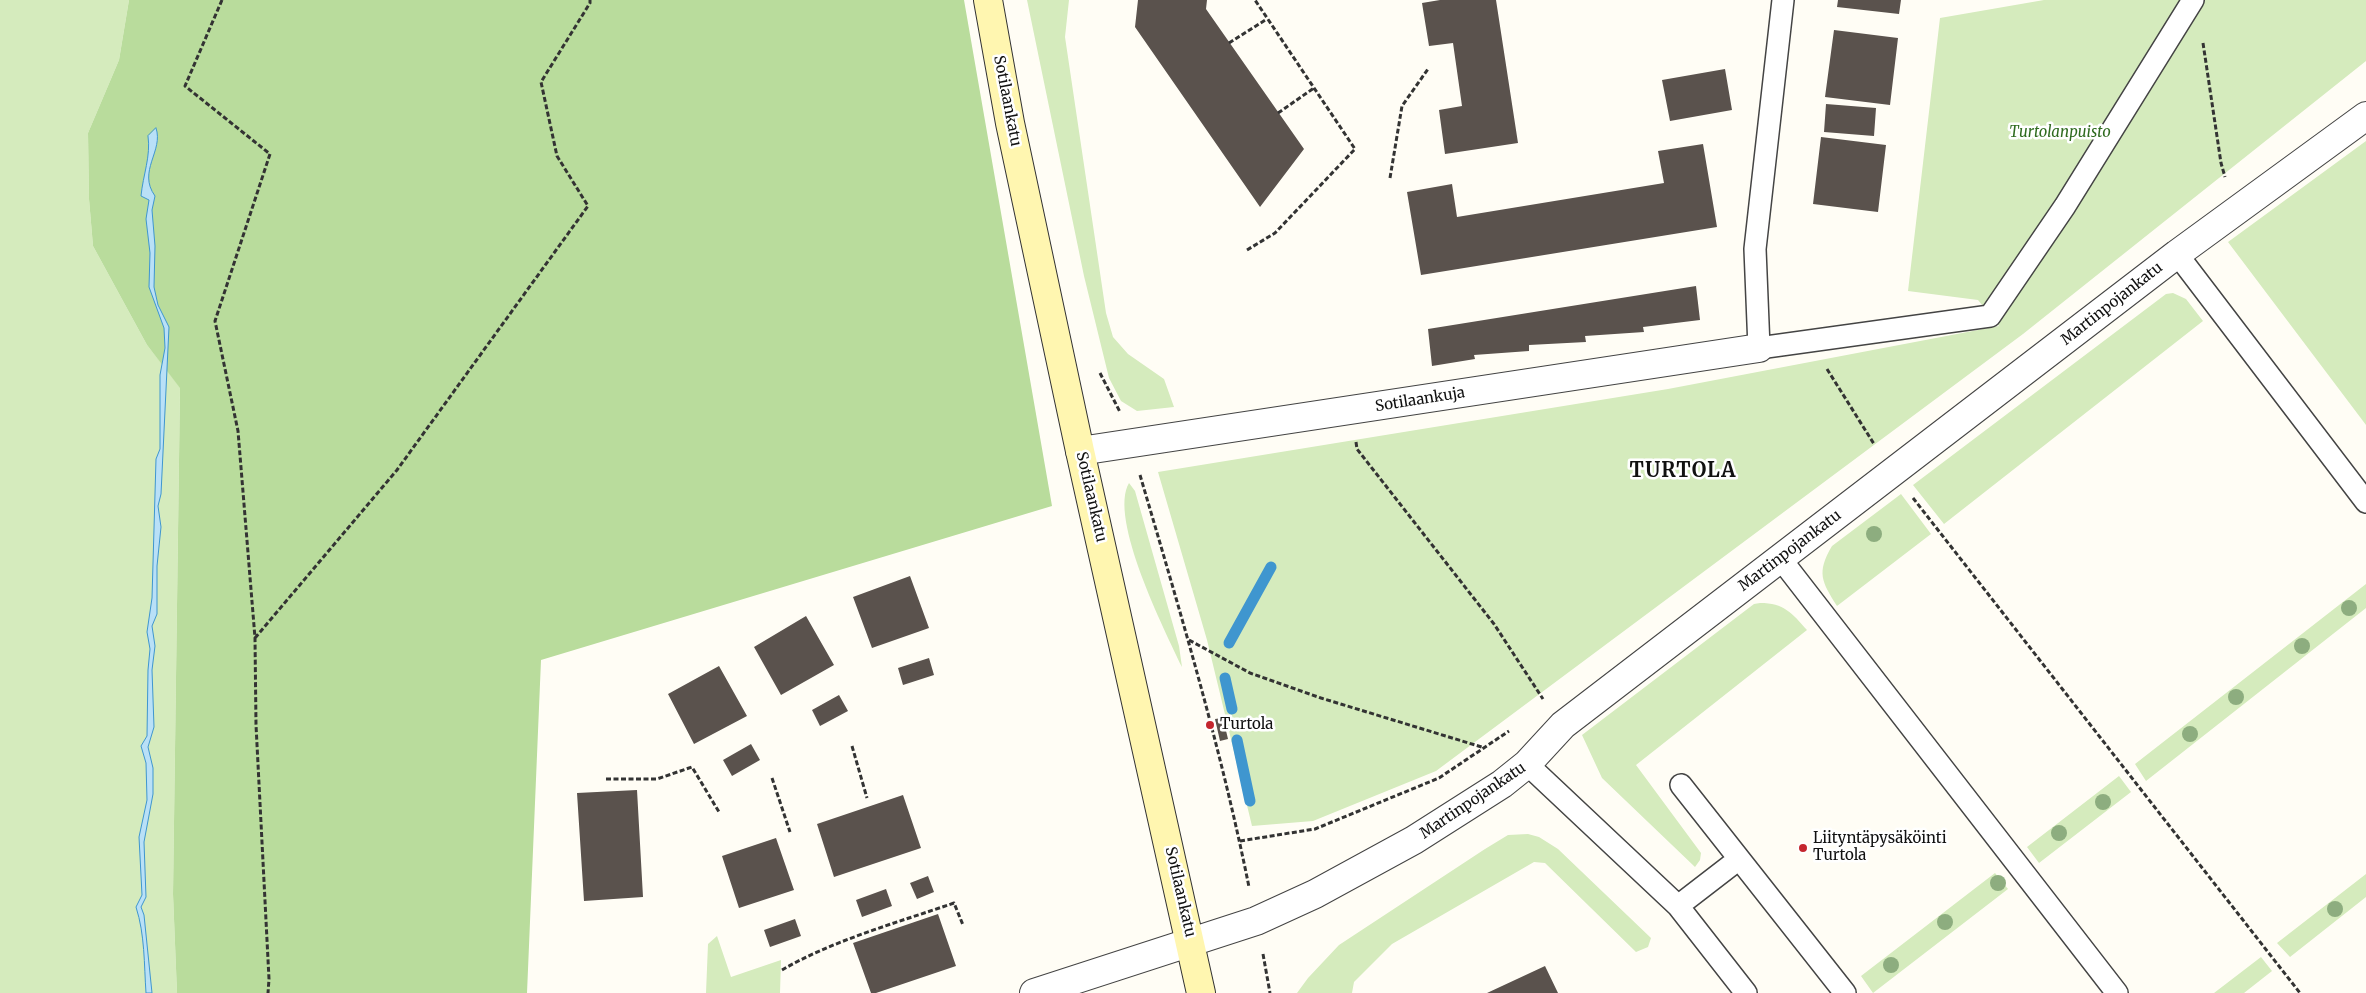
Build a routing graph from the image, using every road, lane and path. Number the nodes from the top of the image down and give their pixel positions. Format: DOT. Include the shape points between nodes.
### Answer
graph roads {
  1 [pos="222,0"];
  2 [pos="590,0"];
  3 [pos="988,0"];
  4 [pos="1255,0"];
  5 [pos="1783,0"];
  6 [pos="2192,0"];
  7 [pos="1267,19"];
  8 [pos="2202,38"];
  9 [pos="1230,43"];
  10 [pos="1428,69"];
  11 [pos="1314,88"];
  12 [pos="1278,113"];
  13 [pos="2366,116"];
  14 [pos="1390,178"];
  15 [pos="2226,179"];
  16 [pos="1247,250"];
  17 [pos="2177,254"];
  18 [pos="1809,341"];
  19 [pos="1759,348"];
  20 [pos="1098,366"];
  21 [pos="1349,411"];
  22 [pos="1131,444"];
  23 [pos="1080,451"];
  24 [pos="1878,452"];
  25 [pos="1909,492"];
  26 [pos="2366,502"];
  27 [pos="1780,558"];
  28 [pos="255,638"];
  29 [pos="1189,640"];
  30 [pos="1547,704"];
  31 [pos="1516,726"];
  32 [pos="852,746"];
  33 [pos="1485,748"];
  34 [pos="1527,764"];
  35 [pos="772,778"];
  36 [pos="606,779"];
  37 [pos="1681,785"];
  38 [pos="867,798"];
  39 [pos="719,812"];
  40 [pos="790,832"];
  41 [pos="1240,840"];
  42 [pos="1739,859"];
  43 [pos="1678,906"];
  44 [pos="1256,921"];
  45 [pos="964,925"];
  46 [pos="1192,942"];
  47 [pos="782,970"];
  48 [pos="268,993"];
  49 [pos="1034,993"];
  50 [pos="1201,993"];
  51 [pos="1270,993"];
  52 [pos="1746,993"];
  53 [pos="1845,993"];
  54 [pos="2117,993"];
  55 [pos="2300,993"];
  1 -- 28 [label="path" via="185,86 270,154 216,321 238,431"];
  2 -- 28 [label="path" via="541,82 557,156 588,206 397,470"];
  3 -- 23 [label="main road, Sotilaankatu" via="1010,124"];
  4 -- 7 [label="path"];
  5 -- 19 [label="lane" via="1755,249"];
  6 -- 18 [label="lane" via="2065,206 1990,316"];
  7 -- 9 [label="path"];
  7 -- 11 [label="path"];
  8 -- 15 [label="path" via="2220,163"];
  10 -- 14 [label="path" via="1402,106"];
  11 -- 12 [label="path"];
  11 -- 16 [label="path" via="1355,149 1275,233"];
  13 -- 17 [label="street, Martinpojankatu"];
  17 -- 26 [label="lane"];
  17 -- 27 [label="street, Martinpojankatu"];
  18 -- 19 [label="lane"];
  18 -- 24 [label="path"];
  19 -- 21 [label="street, Sotilaankuja"];
  20 -- 22 [label="path" via="1124,420"];
  21 -- 22 [label="street, Sotilaankuja"];
  21 -- 30 [label="path" via="1357,449 1494,624"];
  22 -- 23 [label="street, Sotilaankuja"];
  22 -- 29 [label="path"];
  23 -- 46 [label="main road, Sotilaankatu"];
  25 -- 55 [label="path"];
  27 -- 34 [label="street, Martinpojankatu" via="1563,725"];
  27 -- 54 [label="lane"];
  28 -- 48 [label="path"];
  29 -- 33 [label="path" via="1250,673"];
  29 -- 41 [label="path"];
  31 -- 33 [label="path"];
  32 -- 38 [label="path"];
  33 -- 41 [label="path" via="1439,778 1315,829"];
  34 -- 43 [label="lane"];
  34 -- 44 [label="street, Martinpojankatu" via="1502,784 1414,840 1308,898"];
  35 -- 40 [label="path"];
  36 -- 39 [label="path" via="657,779 692,767"];
  37 -- 42 [label="lane"];
  41 -- 44 [label="path"];
  42 -- 43 [label="lane"];
  42 -- 53 [label="lane"];
  43 -- 52 [label="lane"];
  44 -- 46 [label="street, Martinpojankatu"];
  44 -- 51 [label="path"];
  45 -- 47 [label="path" via="954,903 846,942"];
  46 -- 49 [label="street, Martinpojankatu"];
  46 -- 50 [label="main road, Sotilaankatu"];
}
